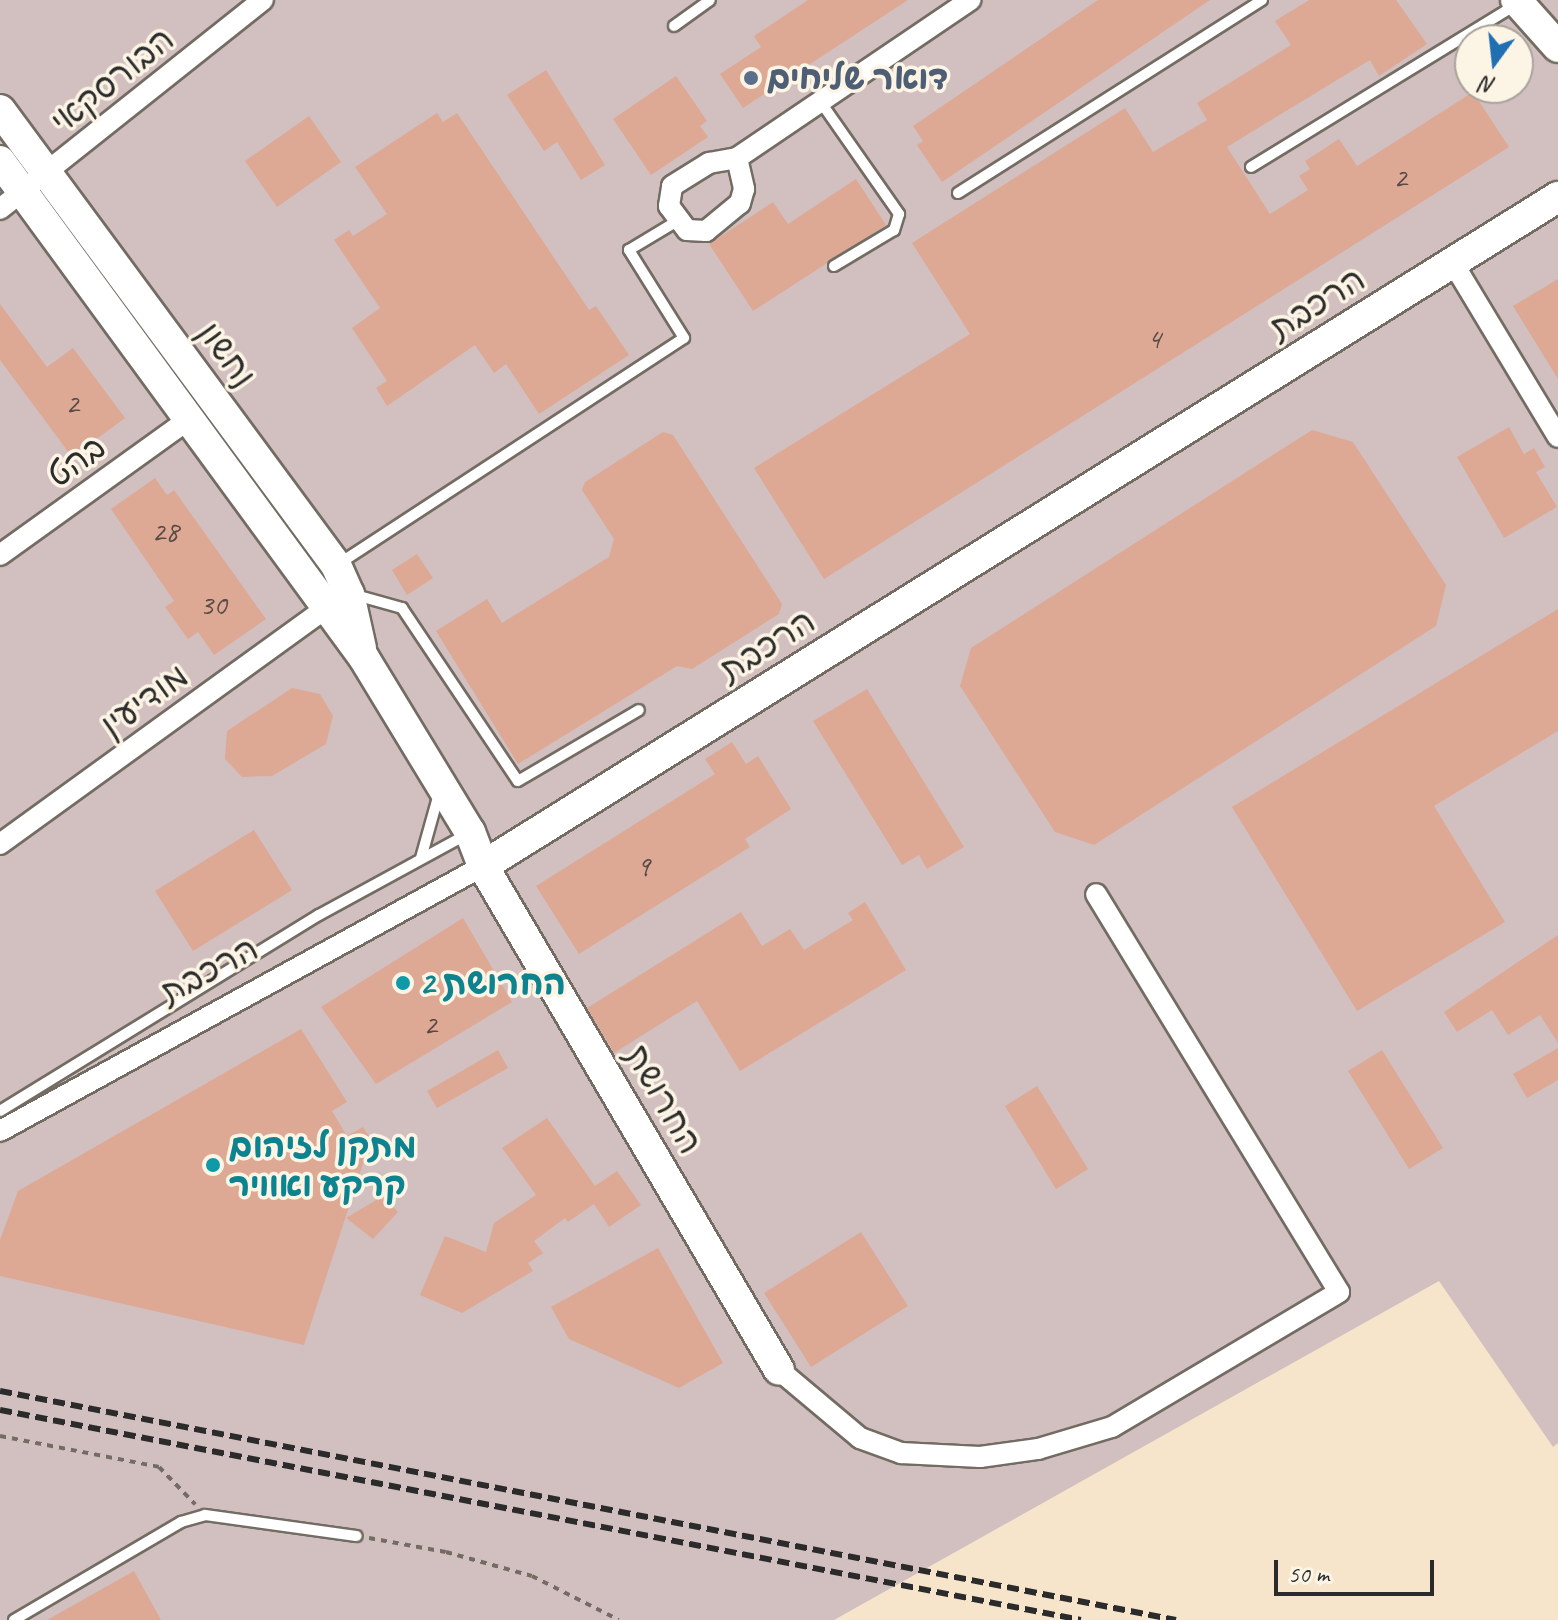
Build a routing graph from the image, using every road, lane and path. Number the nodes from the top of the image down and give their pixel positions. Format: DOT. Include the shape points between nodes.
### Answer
graph roads {
  1 [pos="710,0"];
  2 [pos="970,0"];
  3 [pos="1262,0"];
  4 [pos="1517,1"];
  5 [pos="253,3"];
  6 [pos="674,26"];
  7 [pos="1558,47"];
  8 [pos="820,101"];
  9 [pos="0,110"];
  10 [pos="737,158"];
  11 [pos="0,161"];
  12 [pos="1251,167"];
  13 [pos="23,191"];
  14 [pos="958,193"];
  15 [pos="1558,197"];
  16 [pos="679,220"];
  17 [pos="1453,263"];
  18 [pos="834,266"];
  19 [pos="189,419"];
  20 [pos="1558,437"];
  21 [pos="0,555"];
  22 [pos="336,565"];
  23 [pos="338,601"];
  24 [pos="639,710"];
  25 [pos="435,775"];
  26 [pos="470,832"];
  27 [pos="0,844"];
  28 [pos="421,859"];
  29 [pos="483,866"];
  30 [pos="1096,894"];
  31 [pos="0,1111"];
  32 [pos="0,1131"];
  33 [pos="779,1370"];
  34 [pos="0,1436"];
  35 [pos="205,1515"];
  36 [pos="357,1536"];
  37 [pos="14,1620"];
  38 [pos="619,1620"];
  1 -- 6 [label="lane"];
  2 -- 8 [label="street"];
  3 -- 14 [label="lane"];
  4 -- 7 [label="street"];
  4 -- 12 [label="lane"];
  5 -- 13 [label="street, הבורסקאי"];
  8 -- 10 [label="street"];
  8 -- 18 [label="lane" via="899,214 894,230"];
  9 -- 13 [label="street, נחשון"];
  10 -- 16 [label="street" via="709,163 672,186 669,206"];
  10 -- 16 [label="street" via="744,189 732,213 695,233"];
  11 -- 13 [label="street, נחשון"];
  13 -- 19 [label="street, נחשון"];
  13 -- 22 [label="street, נחשון"];
  15 -- 17 [label="street, הרכבת"];
  16 -- 22 [label="lane" via="629,250 684,338"];
  17 -- 20 [label="street"];
  17 -- 29 [label="street, הרכבת"];
  19 -- 21 [label="street, בהט"];
  19 -- 23 [label="street, נחשון"];
  22 -- 23 [label="street, נחשון"];
  23 -- 24 [label="lane" via="402,608 518,781"];
  23 -- 25 [label="street, נחשון" via="364,658"];
  23 -- 27 [label="street, מודיעין"];
  25 -- 26 [label="street, נחשון"];
  25 -- 28 [label="lane" via="438,801"];
  26 -- 28 [label="lane"];
  26 -- 29 [label="street, נחשון"];
  28 -- 31 [label="lane" via="319,915"];
  29 -- 32 [label="street, הרכבת"];
  29 -- 33 [label="street, החרושת"];
  30 -- 33 [label="street" via="1339,1292 1112,1427 1038,1449 980,1457 901,1453 860,1438"];
  34 -- 35 [label="path" via="159,1467"];
  35 -- 36 [label="lane"];
  35 -- 37 [label="lane" via="181,1522"];
  36 -- 38 [label="path" via="446,1552 532,1576"];
}
